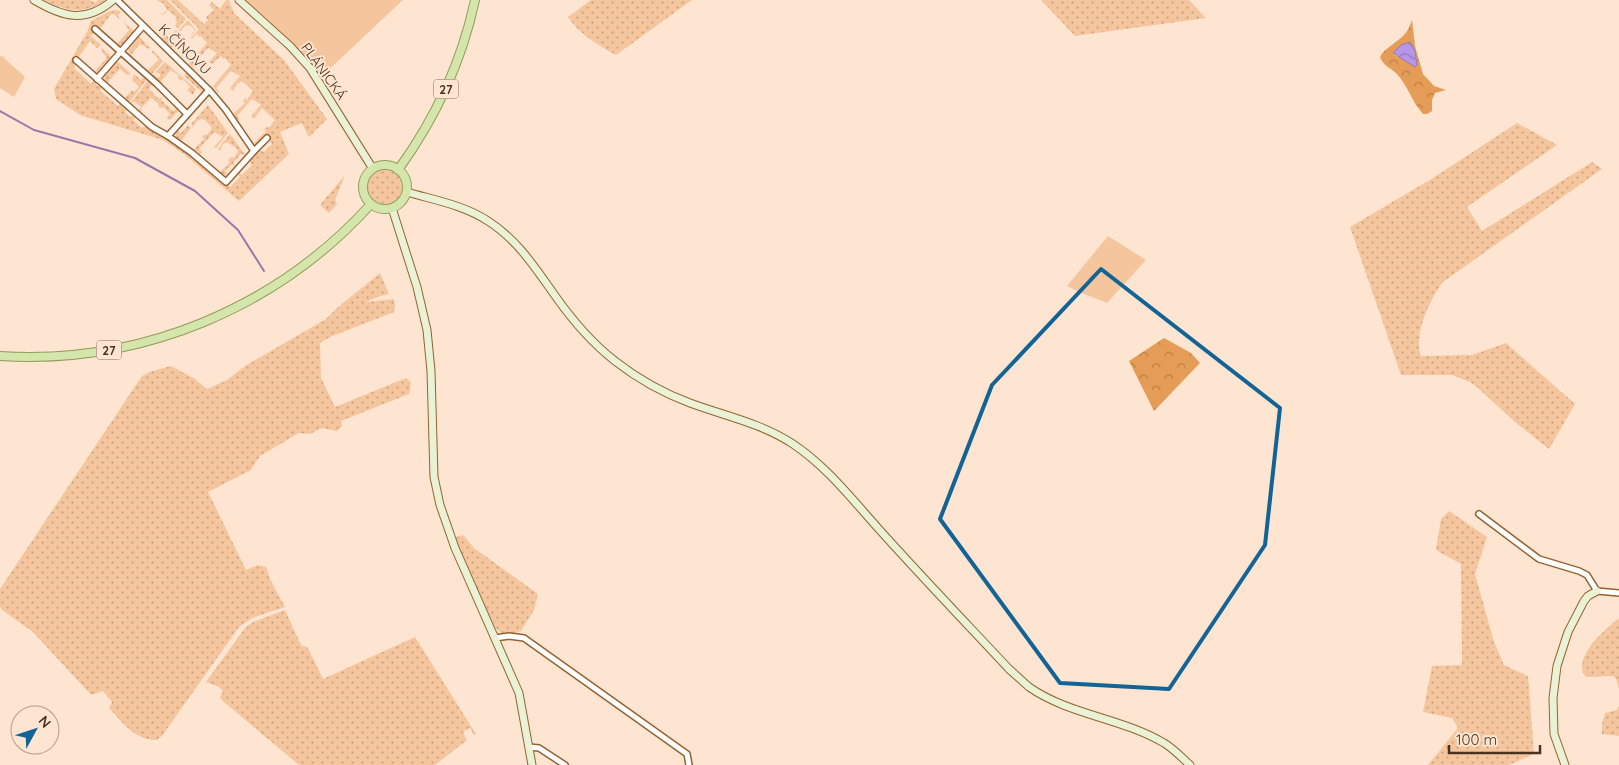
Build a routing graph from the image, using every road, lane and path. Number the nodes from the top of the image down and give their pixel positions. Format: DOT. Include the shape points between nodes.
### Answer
graph roads {
  1 [pos="34,0"];
  2 [pos="113,0"];
  3 [pos="117,0"];
  4 [pos="238,0"];
  5 [pos="475,0"];
  6 [pos="143,26"];
  7 [pos="95,29"];
  8 [pos="121,52"];
  9 [pos="76,60"];
  10 [pos="97,79"];
  11 [pos="209,90"];
  12 [pos="188,114"];
  13 [pos="168,136"];
  14 [pos="266,138"];
  15 [pos="254,150"];
  16 [pos="372,169"];
  17 [pos="398,170"];
  18 [pos="406,192"];
  19 [pos="371,204"];
  20 [pos="392,208"];
  21 [pos="0,356"];
  22 [pos="1479,514"];
  23 [pos="1597,591"];
  24 [pos="1619,593"];
  25 [pos="494,638"];
  26 [pos="529,747"];
  27 [pos="532,765"];
  28 [pos="565,765"];
  29 [pos="690,765"];
  30 [pos="1190,765"];
  31 [pos="1565,765"];
  1 -- 2 [label="main road" via="51,10 72,16 87,16"];
  3 -- 6 [label="street, K ČÍNOVU"];
  4 -- 16 [label="main road, PLÁNICKÁ" via="306,63"];
  5 -- 17 [label="main road, 27" via="464,41 443,95"];
  6 -- 8 [label="street, K ČÍNOVU"];
  6 -- 11 [label="street, K ČÍNOVU"];
  7 -- 8 [label="street"];
  8 -- 10 [label="street, K ČÍNOVU"];
  8 -- 12 [label="street"];
  9 -- 10 [label="street"];
  10 -- 13 [label="street" via="152,127"];
  11 -- 12 [label="street, K ČÍNOVU"];
  11 -- 15 [label="street, K ČÍNOVU"];
  12 -- 13 [label="street, K ČÍNOVU"];
  13 -- 15 [label="street" via="226,182"];
  14 -- 15 [label="street"];
  16 -- 17 [label="main road" via="385,165"];
  16 -- 19 [label="main road" via="363,187"];
  17 -- 18 [label="main road" via="406,179"];
  18 -- 20 [label="main road" via="402,201"];
  18 -- 30 [label="main road" via="452,204 497,226 515,243 577,324 614,360 642,379 669,394 756,425 795,445 815,461 1009,669 1029,686 1047,697 1166,743"];
  19 -- 20 [label="main road" via="381,209"];
  19 -- 21 [label="main road, 27" via="336,239 293,273 250,301 200,324 107,351 56,356"];
  20 -- 25 [label="main road" via="427,330 434,477 440,505 454,548"];
  22 -- 23 [label="street" via="1539,559 1587,576"];
  23 -- 24 [label="street"];
  23 -- 31 [label="main road" via="1584,601 1568,632 1557,666 1553,698 1554,734"];
  25 -- 26 [label="main road" via="519,693"];
  25 -- 29 [label="street" via="524,638 686,754"];
  26 -- 27 [label="main road"];
  26 -- 28 [label="street" via="539,748"];
}
